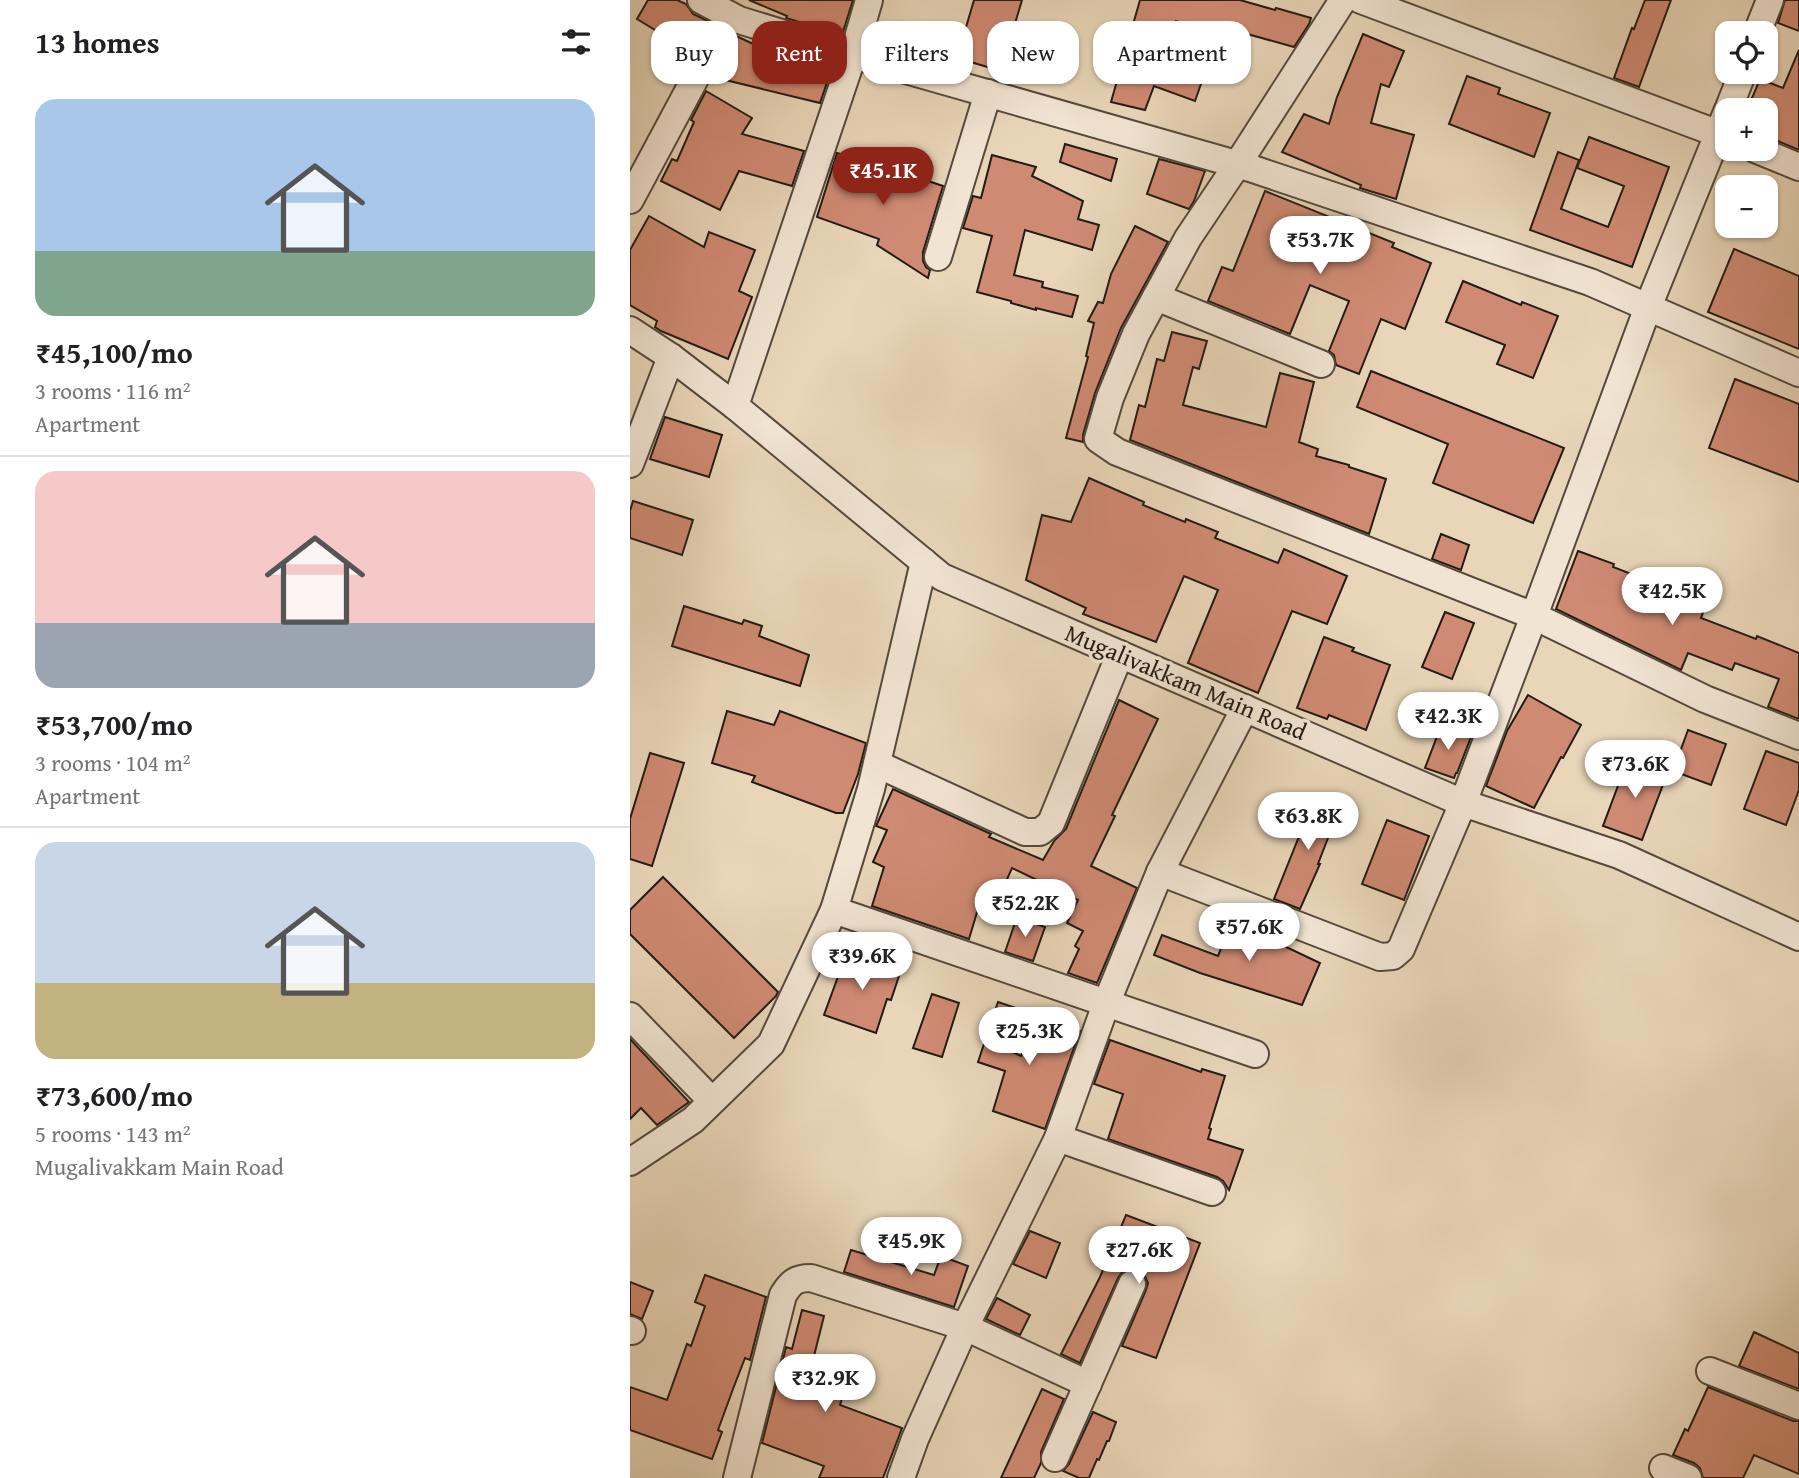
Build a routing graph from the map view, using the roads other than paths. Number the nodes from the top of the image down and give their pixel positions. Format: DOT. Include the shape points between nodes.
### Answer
graph roads {
  1 [pos="701,0"];
  2 [pos="869,0"];
  3 [pos="1343,0"];
  4 [pos="1361,0"];
  5 [pos="1770,0"];
  6 [pos="729,15"];
  7 [pos="1762,21"];
  8 [pos="853,55"];
  9 [pos="988,93"];
  10 [pos="1715,120"];
  11 [pos="1715,147"];
  12 [pos="1778,158"];
  13 [pos="1237,165"];
  14 [pos="1799,167"];
  15 [pos="630,200"];
  16 [pos="937,257"];
  17 [pos="1156,297"];
  18 [pos="1648,307"];
  19 [pos="630,330"];
  20 [pos="671,357"];
  21 [pos="1321,364"];
  22 [pos="1799,373"];
  23 [pos="735,406"];
  24 [pos="630,464"];
  25 [pos="924,562"];
  26 [pos="1534,616"];
  27 [pos="1120,654"];
  28 [pos="1245,708"];
  29 [pos="1799,736"];
  30 [pos="877,764"];
  31 [pos="1463,803"];
  32 [pos="1160,872"];
  33 [pos="834,910"];
  34 [pos="1799,937"];
  35 [pos="1106,1004"];
  36 [pos="630,1016"];
  37 [pos="1255,1054"];
  38 [pos="712,1101"];
  39 [pos="1058,1138"];
  40 [pos="630,1162"];
  41 [pos="1212,1192"];
  42 [pos="1132,1284"];
  43 [pos="965,1327"];
  44 [pos="1710,1371"];
  45 [pos="1088,1384"];
  46 [pos="1799,1406"];
  47 [pos="1055,1458"];
  48 [pos="1664,1468"];
  49 [pos="737,1478"];
  50 [pos="901,1478"];
  51 [pos="1688,1478"];
  1 -- 6 [label="street"];
  2 -- 8 [label="street"];
  3 -- 13 [label="street"];
  4 -- 10 [label="street"];
  5 -- 7 [label="street"];
  6 -- 8 [label="street"];
  6 -- 15 [label="street"];
  8 -- 9 [label="street"];
  8 -- 23 [label="street"];
  9 -- 13 [label="street"];
  9 -- 16 [label="street"];
  11 -- 18 [label="street"];
  12 -- 14 [label="street"];
  13 -- 17 [label="street" via="1188,238"];
  13 -- 18 [label="street" via="1590,282"];
  17 -- 21 [label="street"];
  17 -- 26 [label="street" via="1110,398 1100,442"];
  18 -- 22 [label="street"];
  18 -- 26 [label="street"];
  19 -- 20 [label="street, Mugalivakkam Main Road"];
  20 -- 23 [label="street, Mugalivakkam Main Road"];
  20 -- 24 [label="street"];
  23 -- 25 [label="street, Mugalivakkam Main Road"];
  25 -- 27 [label="street, Mugalivakkam Main Road" via="943,577"];
  25 -- 30 [label="street"];
  26 -- 29 [label="street" via="1705,699"];
  26 -- 31 [label="street"];
  27 -- 28 [label="street, Mugalivakkam Main Road"];
  27 -- 30 [label="street" via="1051,823 1040,832 1024,832"];
  28 -- 31 [label="street, Mugalivakkam Main Road"];
  28 -- 32 [label="street"];
  30 -- 33 [label="street"];
  31 -- 32 [label="street" via="1401,948 1393,956 1381,957"];
  31 -- 34 [label="street, Mugalivakkam Main Road" via="1619,855"];
  32 -- 35 [label="street"];
  33 -- 35 [label="street"];
  33 -- 38 [label="street" via="771,1044"];
  35 -- 37 [label="street"];
  35 -- 39 [label="street"];
  36 -- 38 [label="street"];
  38 -- 40 [label="street"];
  39 -- 41 [label="street"];
  39 -- 43 [label="street"];
  42 -- 45 [label="street"];
  43 -- 45 [label="street"];
  43 -- 49 [label="street" via="811,1278 794,1280 783,1295"];
  43 -- 50 [label="street"];
  44 -- 46 [label="street"];
  45 -- 47 [label="street"];
  48 -- 51 [label="street"];
}
